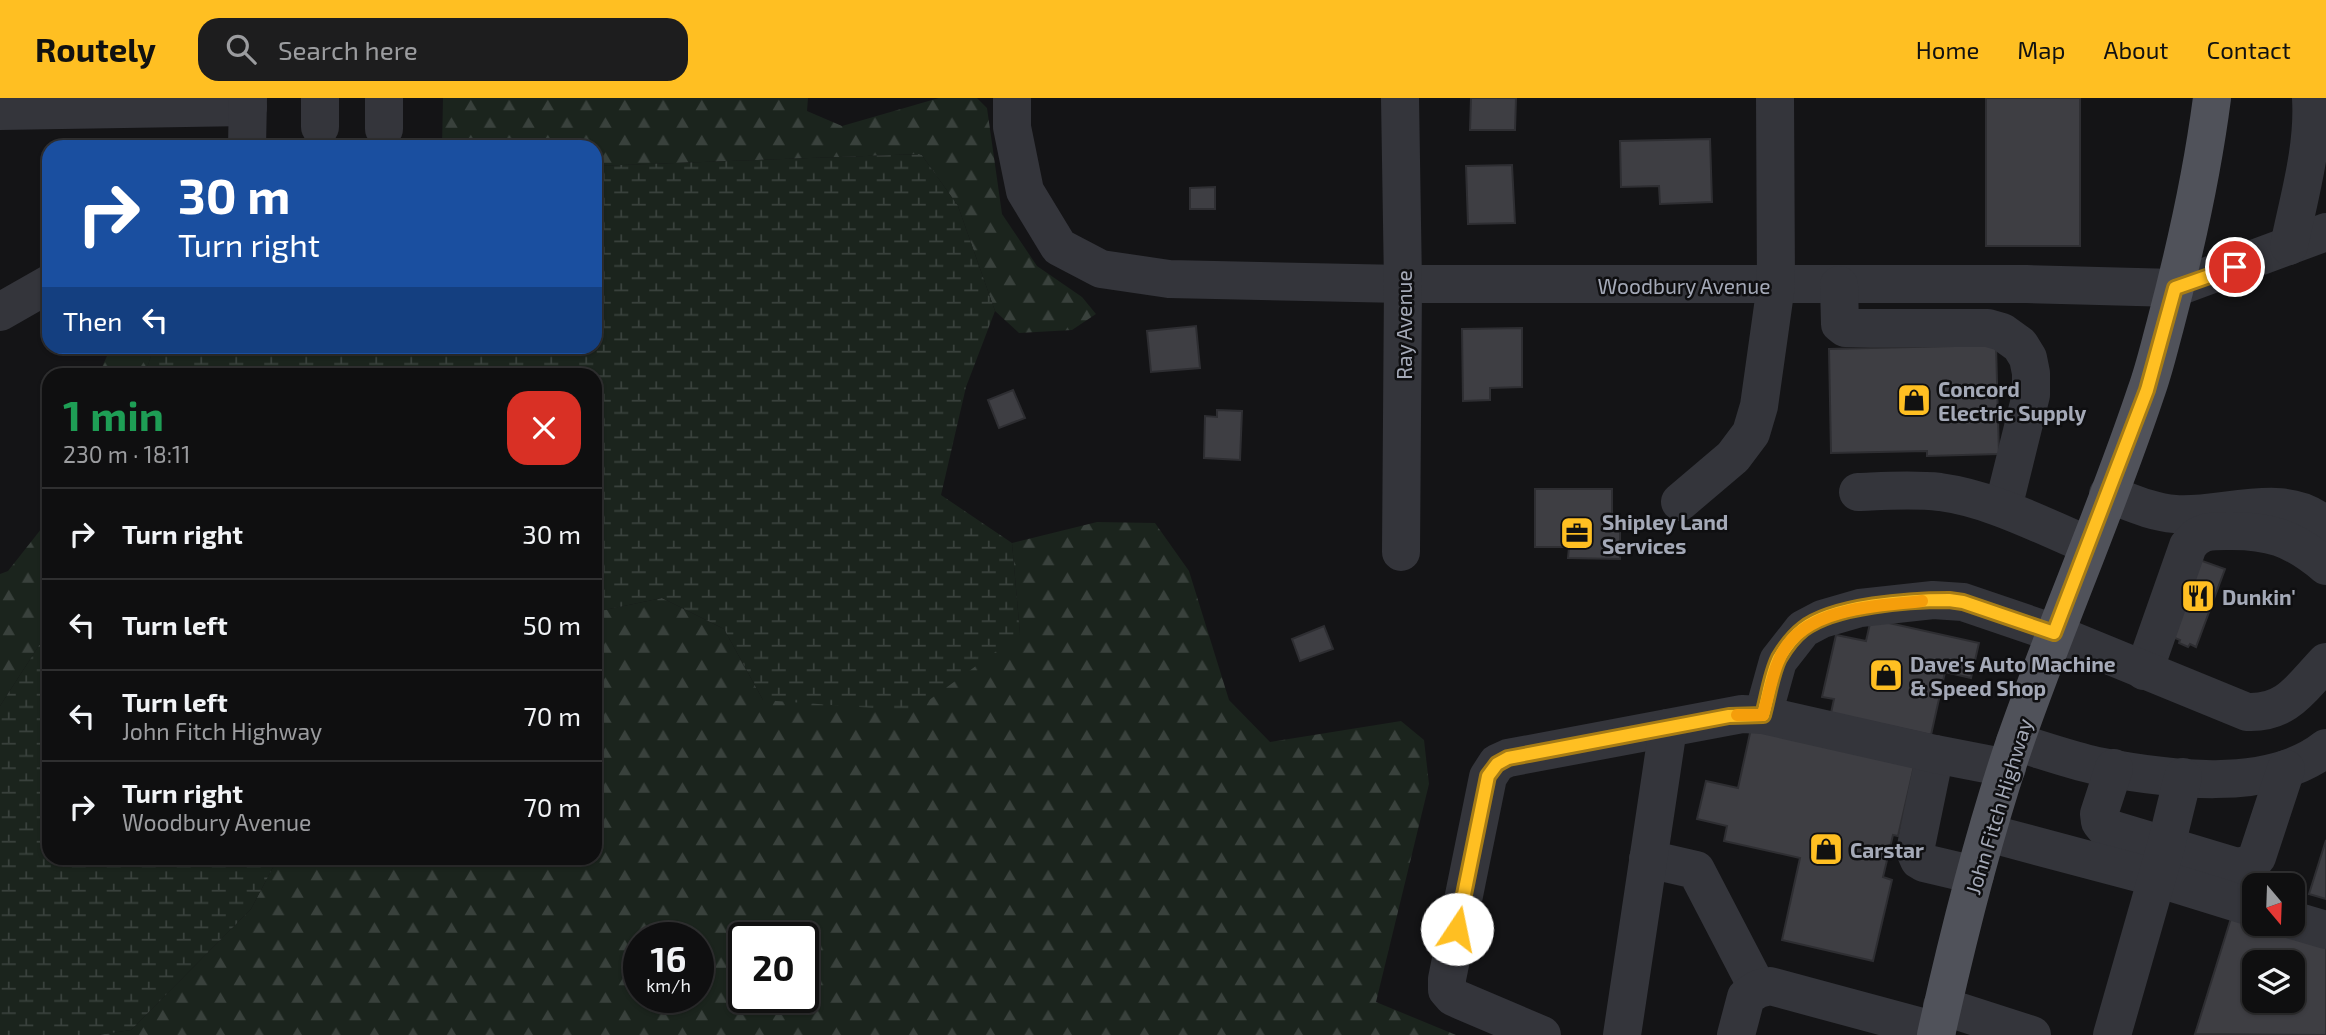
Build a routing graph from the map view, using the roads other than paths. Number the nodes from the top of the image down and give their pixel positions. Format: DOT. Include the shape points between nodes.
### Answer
graph roads {
  1 [pos="1012,98"];
  2 [pos="1400,98"];
  3 [pos="1775,98"];
  4 [pos="2212,98"];
  5 [pos="2311,98"];
  6 [pos="248,102"];
  7 [pos="0,111"];
  8 [pos="247,140"];
  9 [pos="2326,232"];
  10 [pos="2289,246"];
  11 [pos="1403,284"];
  12 [pos="1989,284"];
  13 [pos="1776,285"];
  14 [pos="1839,285"];
  15 [pos="42,288"];
  16 [pos="2175,288"];
  17 [pos="0,312"];
  18 [pos="1988,328"];
  19 [pos="1858,492"];
  20 [pos="2108,494"];
  21 [pos="1681,502"];
  22 [pos="2003,508"];
  23 [pos="2182,514"];
  24 [pos="2326,527"];
  25 [pos="2088,545"];
  26 [pos="1401,552"];
  27 [pos="2326,566"];
  28 [pos="2054,633"];
  29 [pos="2326,639"];
  30 [pos="2326,662"];
  31 [pos="2134,666"];
  32 [pos="2222,703"];
  33 [pos="1763,715"];
  34 [pos="1668,728"];
  35 [pos="2326,748"];
  36 [pos="1935,754"];
  37 [pos="2011,755"];
  38 [pos="2113,768"];
  39 [pos="2286,769"];
  40 [pos="2183,777"];
  41 [pos="1988,833"];
  42 [pos="1648,859"];
  43 [pos="2161,862"];
  44 [pos="1975,875"];
  45 [pos="2242,902"];
  46 [pos="2305,924"];
  47 [pos="2326,930"];
  48 [pos="1758,989"];
  49 [pos="1836,1020"];
  50 [pos="1939,1024"];
  51 [pos="1542,1035"];
  52 [pos="1622,1035"];
  53 [pos="1736,1035"];
  54 [pos="2032,1035"];
  55 [pos="2112,1035"];
  1 -- 11 [label="street, Woodbury Avenue" via="1012,127 1025,191 1059,247 1101,269 1169,279"];
  2 -- 11 [label="street, Ray Avenue"];
  3 -- 13 [label="street"];
  4 -- 16 [label="main road, John Fitch Highway"];
  5 -- 10 [label="street" via="2308,157"];
  6 -- 7 [label="street"];
  6 -- 8 [label="street"];
  9 -- 10 [label="street, Woodbury Avenue"];
  10 -- 16 [label="street, Woodbury Avenue"];
  11 -- 13 [label="street, Woodbury Avenue"];
  11 -- 26 [label="street, Ray Avenue"];
  12 -- 14 [label="street, Woodbury Avenue"];
  12 -- 16 [label="street, Woodbury Avenue"];
  12 -- 18 [label="street"];
  13 -- 14 [label="street, Woodbury Avenue"];
  13 -- 21 [label="street" via="1751,433 1732,457"];
  14 -- 18 [label="street" via="1840,324 1845,328"];
  15 -- 17 [label="street"];
  16 -- 20 [label="main road, John Fitch Highway" via="2147,390"];
  18 -- 22 [label="street" via="2020,345 2031,373 2031,395"];
  19 -- 22 [label="street" via="1941,492"];
  20 -- 23 [label="street" via="2144,508"];
  20 -- 25 [label="main road, John Fitch Highway"];
  22 -- 25 [label="street"];
  23 -- 24 [label="street" via="2296,509"];
  23 -- 31 [label="street"];
  25 -- 28 [label="main road, John Fitch Highway"];
  27 -- 31 [label="street" via="2295,543 2260,531 2198,534 2188,545"];
  28 -- 31 [label="street"];
  28 -- 33 [label="street" via="1949,600 1860,608 1822,619 1792,641 1778,661"];
  28 -- 37 [label="main road, John Fitch Highway"];
  29 -- 32 [label="street" via="2265,699 2244,707"];
  30 -- 32 [label="street" via="2278,709 2247,712"];
  31 -- 32 [label="street"];
  33 -- 34 [label="street" via="1729,716"];
  33 -- 36 [label="street"];
  34 -- 42 [label="street"];
  34 -- 51 [label="street" via="1508,758 1488,776 1447,990 1453,997"];
  35 -- 39 [label="street"];
  36 -- 37 [label="street"];
  36 -- 44 [label="street" via="1915,851 1924,863"];
  37 -- 38 [label="street"];
  37 -- 41 [label="main road, John Fitch Highway"];
  38 -- 40 [label="street"];
  38 -- 43 [label="street" via="2100,822"];
  39 -- 40 [label="street" via="2250,777"];
  39 -- 43 [label="street" via="2257,857 2250,864"];
  40 -- 43 [label="street"];
  41 -- 43 [label="street"];
  41 -- 44 [label="main road, John Fitch Highway"];
  42 -- 48 [label="street" via="1696,870"];
  42 -- 52 [label="street"];
  43 -- 45 [label="street"];
  43 -- 55 [label="street"];
  44 -- 50 [label="main road, John Fitch Highway"];
  46 -- 47 [label="street"];
  48 -- 49 [label="street" via="1770,986"];
  48 -- 53 [label="street" via="1746,997"];
  49 -- 50 [label="street"];
  50 -- 54 [label="street"];
}
